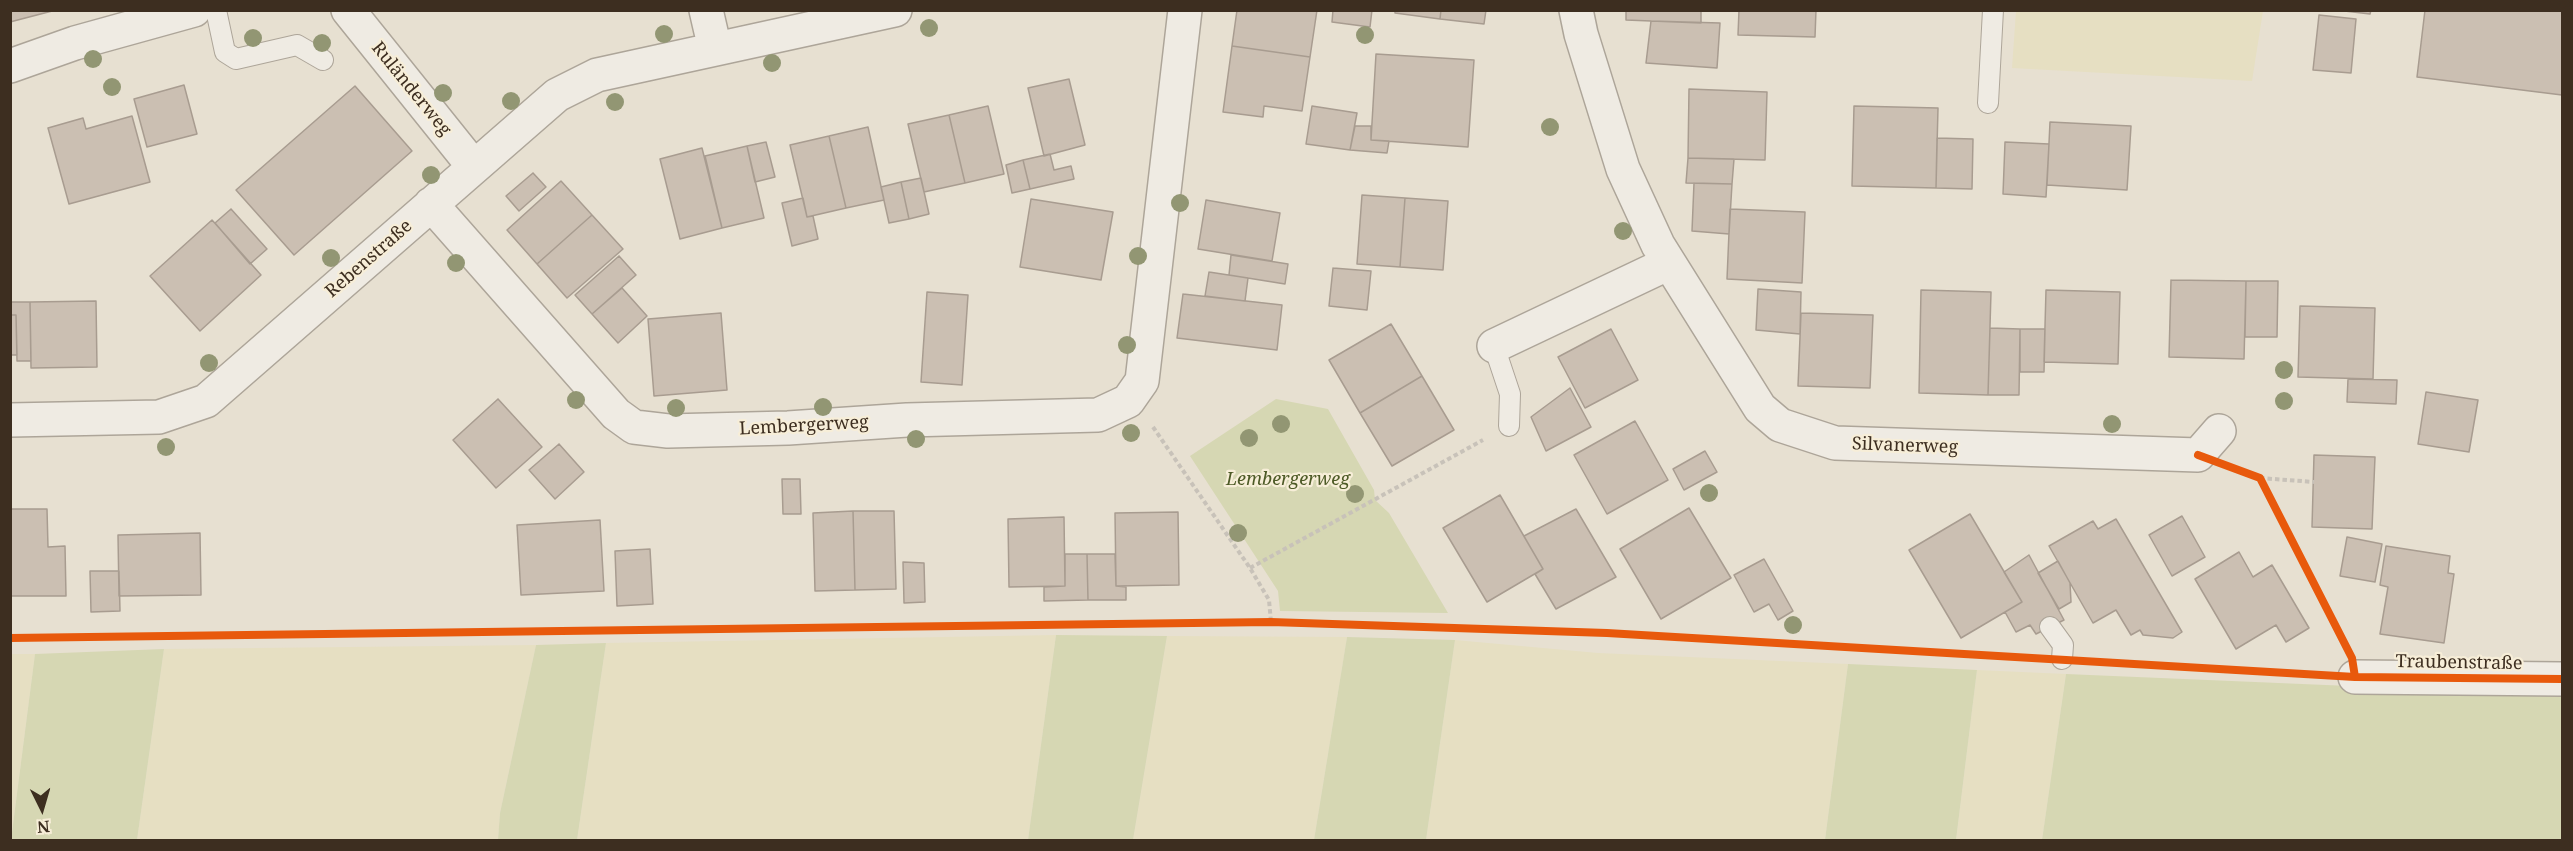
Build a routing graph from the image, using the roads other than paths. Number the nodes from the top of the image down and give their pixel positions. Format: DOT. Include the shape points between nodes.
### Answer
graph roads {
  1 [pos="194,10"];
  2 [pos="216,10"];
  3 [pos="348,10"];
  4 [pos="706,10"];
  5 [pos="895,10"];
  6 [pos="1185,10"];
  7 [pos="1576,10"];
  8 [pos="1993,10"];
  9 [pos="715,49"];
  10 [pos="323,60"];
  11 [pos="10,66"];
  12 [pos="1988,103"];
  13 [pos="474,167"];
  14 [pos="431,204"];
  15 [pos="1669,263"];
  16 [pos="1494,346"];
  17 [pos="10,420"];
  18 [pos="1509,426"];
  19 [pos="2219,431"];
  20 [pos="2050,627"];
  21 [pos="2062,659"];
  22 [pos="2355,677"];
  23 [pos="2562,679"];
  1 -- 11 [label="street" via="75,43"];
  2 -- 10 [label="lane" via="225,52 236,59 297,45"];
  3 -- 13 [label="street, Ruländerweg"];
  4 -- 9 [label="street"];
  5 -- 9 [label="street, Rebenstraße"];
  6 -- 14 [label="street, Lembergerweg" via="1142,381 1128,401 1098,415 788,428 668,431 633,427 616,414"];
  7 -- 15 [label="street, Silvanerweg" via="1623,169"];
  8 -- 12 [label="lane"];
  9 -- 13 [label="street, Rebenstraße" via="597,75 557,95"];
  13 -- 14 [label="street, Rebenstraße"];
  14 -- 17 [label="street, Rebenstraße" via="206,401 159,417"];
  15 -- 16 [label="street"];
  15 -- 19 [label="street, Silvanerweg" via="1760,408 1780,425 1835,443 2198,455"];
  16 -- 18 [label="lane" via="1510,394"];
  20 -- 21 [label="lane" via="2063,645"];
  22 -- 23 [label="street, Traubenstraße"];
}
